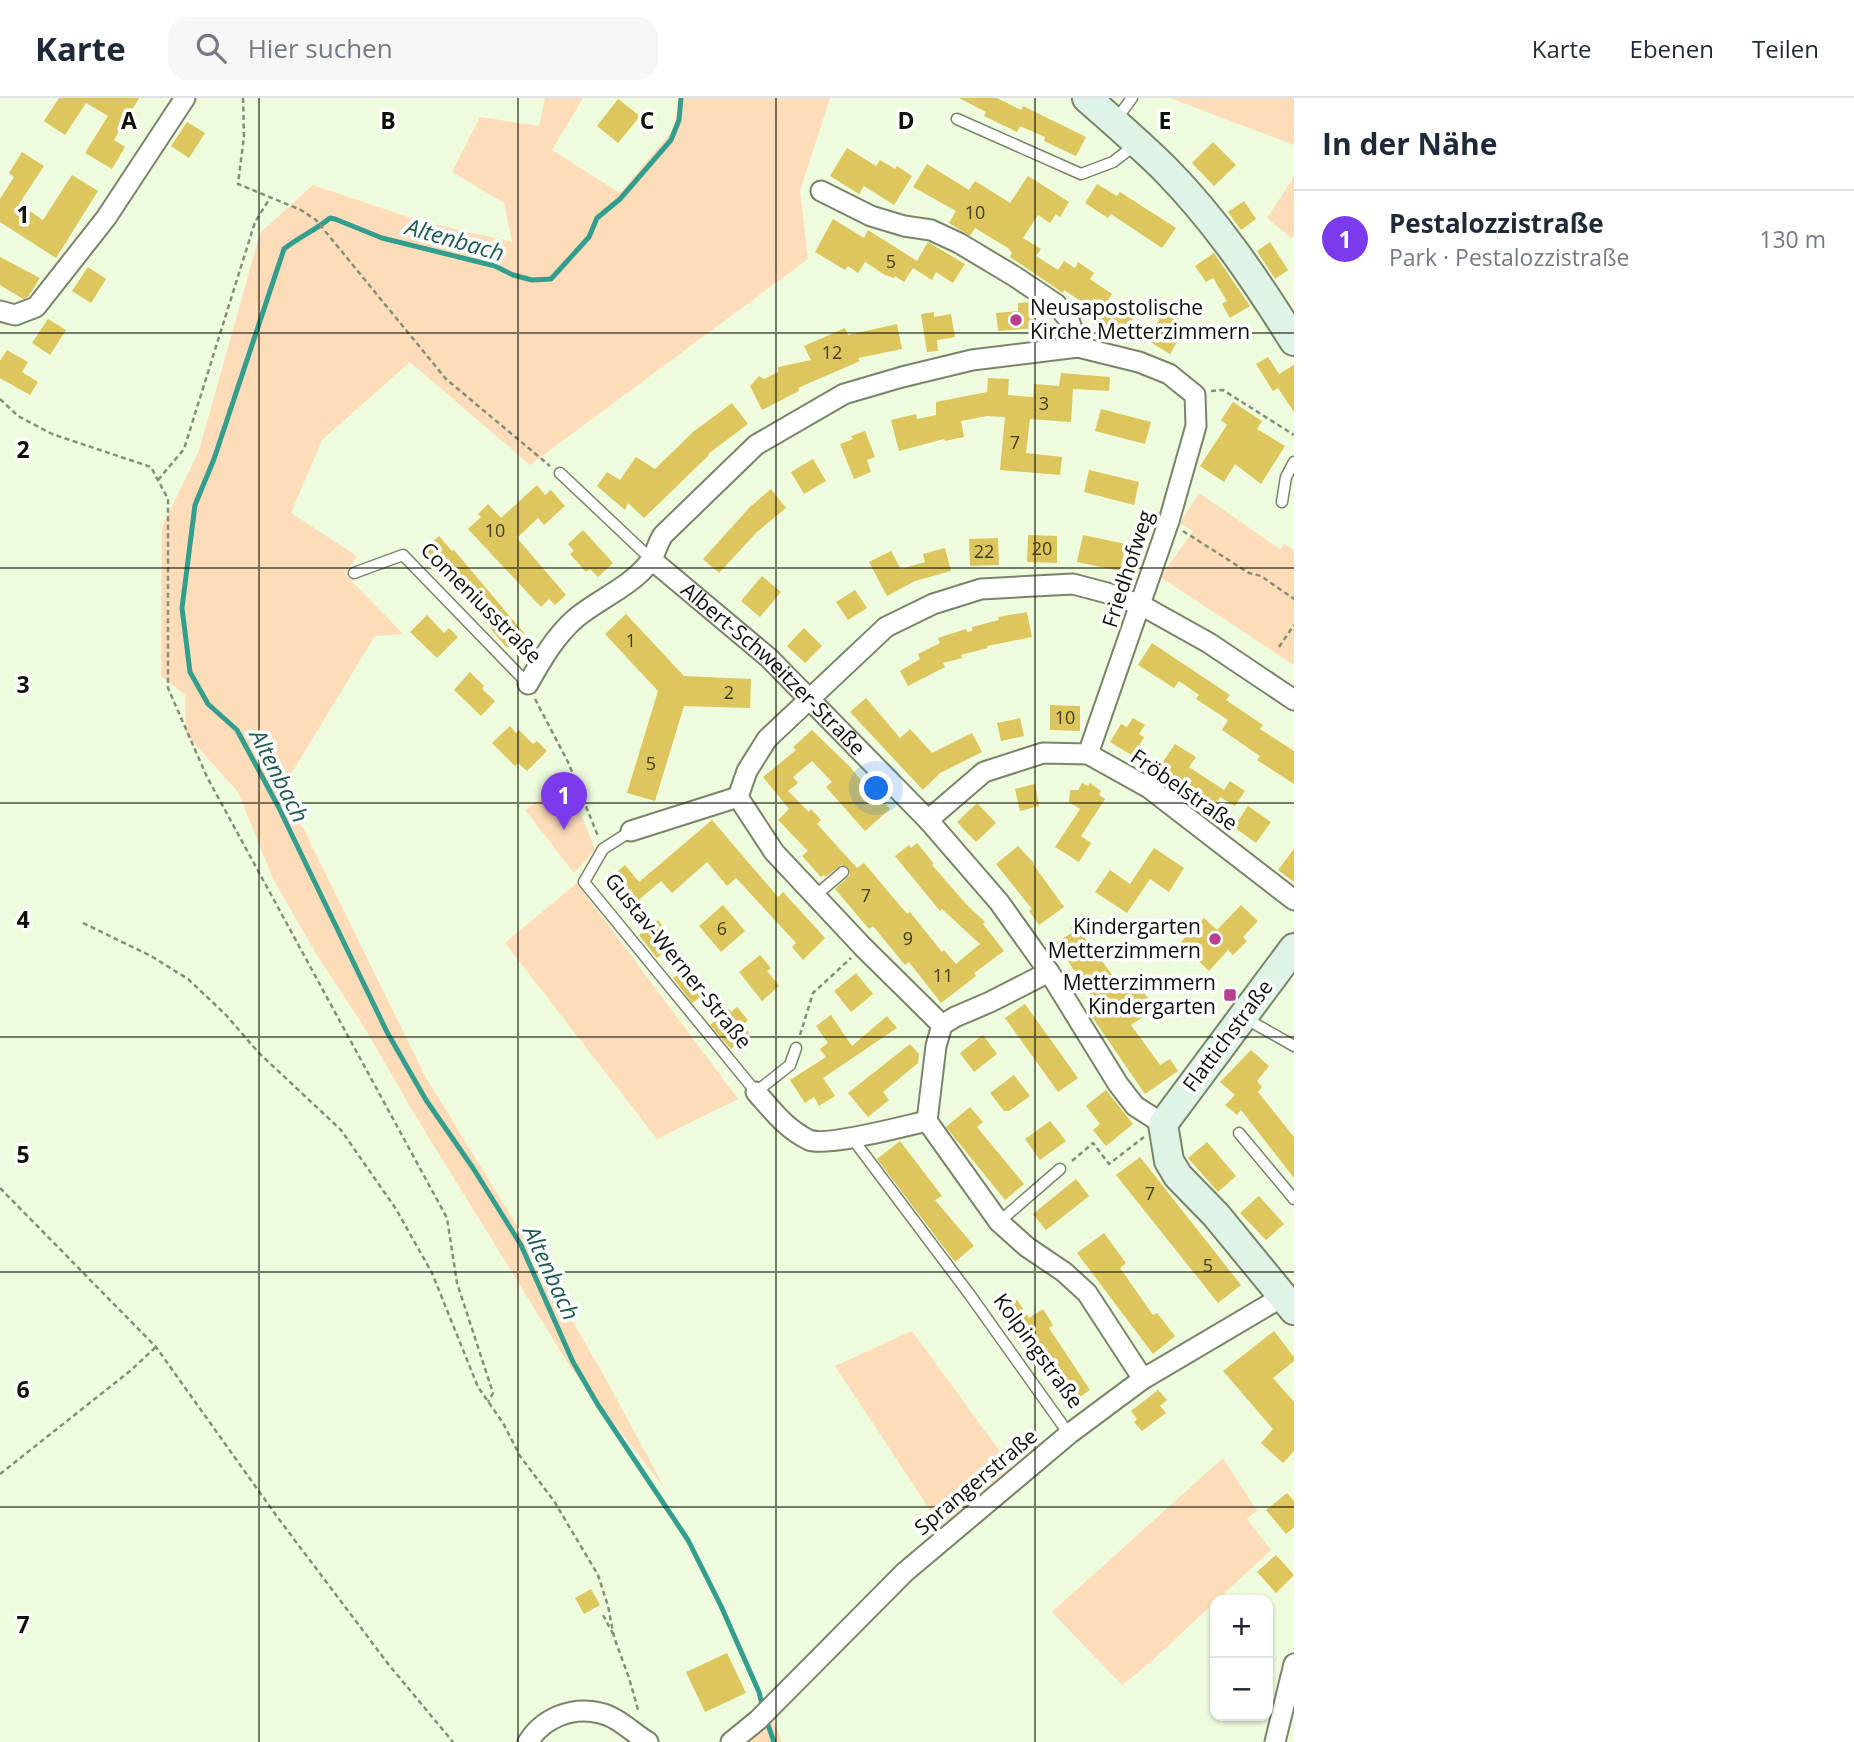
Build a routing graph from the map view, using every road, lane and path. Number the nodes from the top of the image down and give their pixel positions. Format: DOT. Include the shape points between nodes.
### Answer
graph roads {
  1 [pos="185,98"];
  2 [pos="243,98"];
  3 [pos="1087,98"];
  4 [pos="1132,98"];
  5 [pos="957,119"];
  6 [pos="1114,122"];
  7 [pos="1138,143"];
  8 [pos="821,191"];
  9 [pos="270,198"];
  10 [pos="0,311"];
  11 [pos="1294,341"];
  12 [pos="1078,347"];
  13 [pos="1195,395"];
  14 [pos="0,399"];
  15 [pos="1294,435"];
  16 [pos="1294,462"];
  17 [pos="560,473"];
  18 [pos="158,480"];
  19 [pos="1282,502"];
  20 [pos="1169,522"];
  21 [pos="652,560"];
  22 [pos="354,573"];
  23 [pos="1294,599"];
  24 [pos="1141,606"];
  25 [pos="1294,625"];
  26 [pos="1279,648"];
  27 [pos="528,684"];
  28 [pos="810,698"];
  29 [pos="1294,700"];
  30 [pos="1088,754"];
  31 [pos="738,797"];
  32 [pos="928,820"];
  33 [pos="631,831"];
  34 [pos="603,849"];
  35 [pos="843,872"];
  36 [pos="815,896"];
  37 [pos="1294,900"];
  38 [pos="83,923"];
  39 [pos="863,947"];
  40 [pos="1294,948"];
  41 [pos="1049,972"];
  42 [pos="1243,1017"];
  43 [pos="942,1025"];
  44 [pos="1294,1046"];
  45 [pos="796,1048"];
  46 [pos="756,1092"];
  47 [pos="928,1121"];
  48 [pos="1155,1129"];
  49 [pos="1239,1133"];
  50 [pos="852,1137"];
  51 [pos="1072,1161"];
  52 [pos="1060,1169"];
  53 [pos="0,1188"];
  54 [pos="1294,1199"];
  55 [pos="999,1222"];
  56 [pos="1288,1304"];
  57 [pos="156,1347"];
  58 [pos="1143,1379"];
  59 [pos="488,1402"];
  60 [pos="1069,1434"];
  61 [pos="0,1474"];
  62 [pos="603,1615"];
  63 [pos="614,1637"];
  64 [pos="1294,1664"];
  65 [pos="646,1741"];
  66 [pos="453,1742"];
  67 [pos="528,1742"];
  68 [pos="731,1742"];
  69 [pos="1275,1742"];
  1 -- 10 [label="street" via="106,218 36,307 15,316"];
  2 -- 9 [label="path" via="238,184"];
  3 -- 6 [label="main road"];
  4 -- 6 [label="lane"];
  5 -- 7 [label="lane" via="1081,174 1113,162"];
  6 -- 7 [label="main road"];
  7 -- 11 [label="main road" via="1223,236"];
  8 -- 12 [label="street" via="871,216 930,230 1014,276 1056,304 1069,320"];
  9 -- 17 [label="path" via="317,220 446,379"];
  9 -- 18 [label="path" via="255,222 184,449"];
  12 -- 13 [label="street" via="1169,374"];
  12 -- 21 [label="street, Comeniusstraße" via="972,360 844,394 756,444 663,535"];
  13 -- 15 [label="path" via="1223,390"];
  13 -- 20 [label="street, Friedhofweg" via="1196,426"];
  14 -- 18 [label="path" via="18,416 52,434 151,467"];
  16 -- 19 [label="lane"];
  17 -- 21 [label="lane, Albert-Schweitzer-Straße"];
  18 -- 59 [label="path" via="168,499 168,688 207,777 447,1218 457,1283 493,1393"];
  20 -- 23 [label="path"];
  20 -- 24 [label="street, Friedhofweg"];
  21 -- 27 [label="street, Comeniusstraße" via="640,574 575,619 544,655"];
  21 -- 28 [label="street, Albert-Schweitzer-Straße"];
  22 -- 27 [label="lane, Comeniusstraße" via="403,555"];
  24 -- 28 [label="street" via="1073,583 981,589 933,604 886,627"];
  24 -- 29 [label="street" via="1209,643"];
  24 -- 30 [label="street, Friedhofweg"];
  25 -- 26 [label="path"];
  27 -- 34 [label="path" via="568,762"];
  28 -- 31 [label="street" via="768,739 747,771"];
  28 -- 32 [label="street, Albert-Schweitzer-Straße"];
  30 -- 32 [label="street, Fröbelstraße" via="1043,753 984,772"];
  30 -- 37 [label="street, Fröbelstraße" via="1149,788"];
  31 -- 33 [label="street"];
  31 -- 36 [label="street" via="774,852"];
  32 -- 41 [label="street, Albert-Schweitzer-Straße" via="999,902"];
  33 -- 34 [label="lane, Gustav-Werner-Straße"];
  34 -- 46 [label="lane, Gustav-Werner-Straße" via="584,882"];
  35 -- 36 [label="lane"];
  36 -- 39 [label="street"];
  38 -- 59 [label="path" via="188,979 341,1130 397,1209"];
  39 -- 43 [label="street"];
  39 -- 45 [label="path" via="813,993"];
  40 -- 42 [label="main road, Flattichstraße"];
  41 -- 43 [label="street"];
  41 -- 48 [label="street, Albert-Schweitzer-Straße" via="1118,1084"];
  42 -- 44 [label="lane"];
  42 -- 48 [label="main road, Flattichstraße"];
  43 -- 47 [label="street"];
  45 -- 46 [label="lane" via="790,1065"];
  46 -- 50 [label="street, Gustav-Werner-Straße" via="788,1128 812,1142"];
  47 -- 50 [label="street, Gustav-Werner-Straße"];
  47 -- 55 [label="street"];
  48 -- 51 [label="path" via="1109,1164 1093,1143"];
  48 -- 56 [label="main road" via="1178,1176"];
  49 -- 54 [label="lane"];
  50 -- 60 [label="lane, Kolpingstraße"];
  52 -- 55 [label="lane"];
  53 -- 57 [label="path"];
  55 -- 58 [label="street" via="1087,1293"];
  56 -- 58 [label="street, Sprangerstraße"];
  57 -- 61 [label="path"];
  57 -- 66 [label="path" via="278,1518"];
  58 -- 60 [label="street, Sprangerstraße"];
  59 -- 63 [label="path" via="598,1575"];
  60 -- 68 [label="street, Sprangerstraße" via="905,1572"];
  62 -- 63 [label="path"];
  63 -- 65 [label="path"];
  64 -- 69 [label="street"];
  65 -- 67 [label="street" via="602,1713 576,1711 546,1722"];
}
